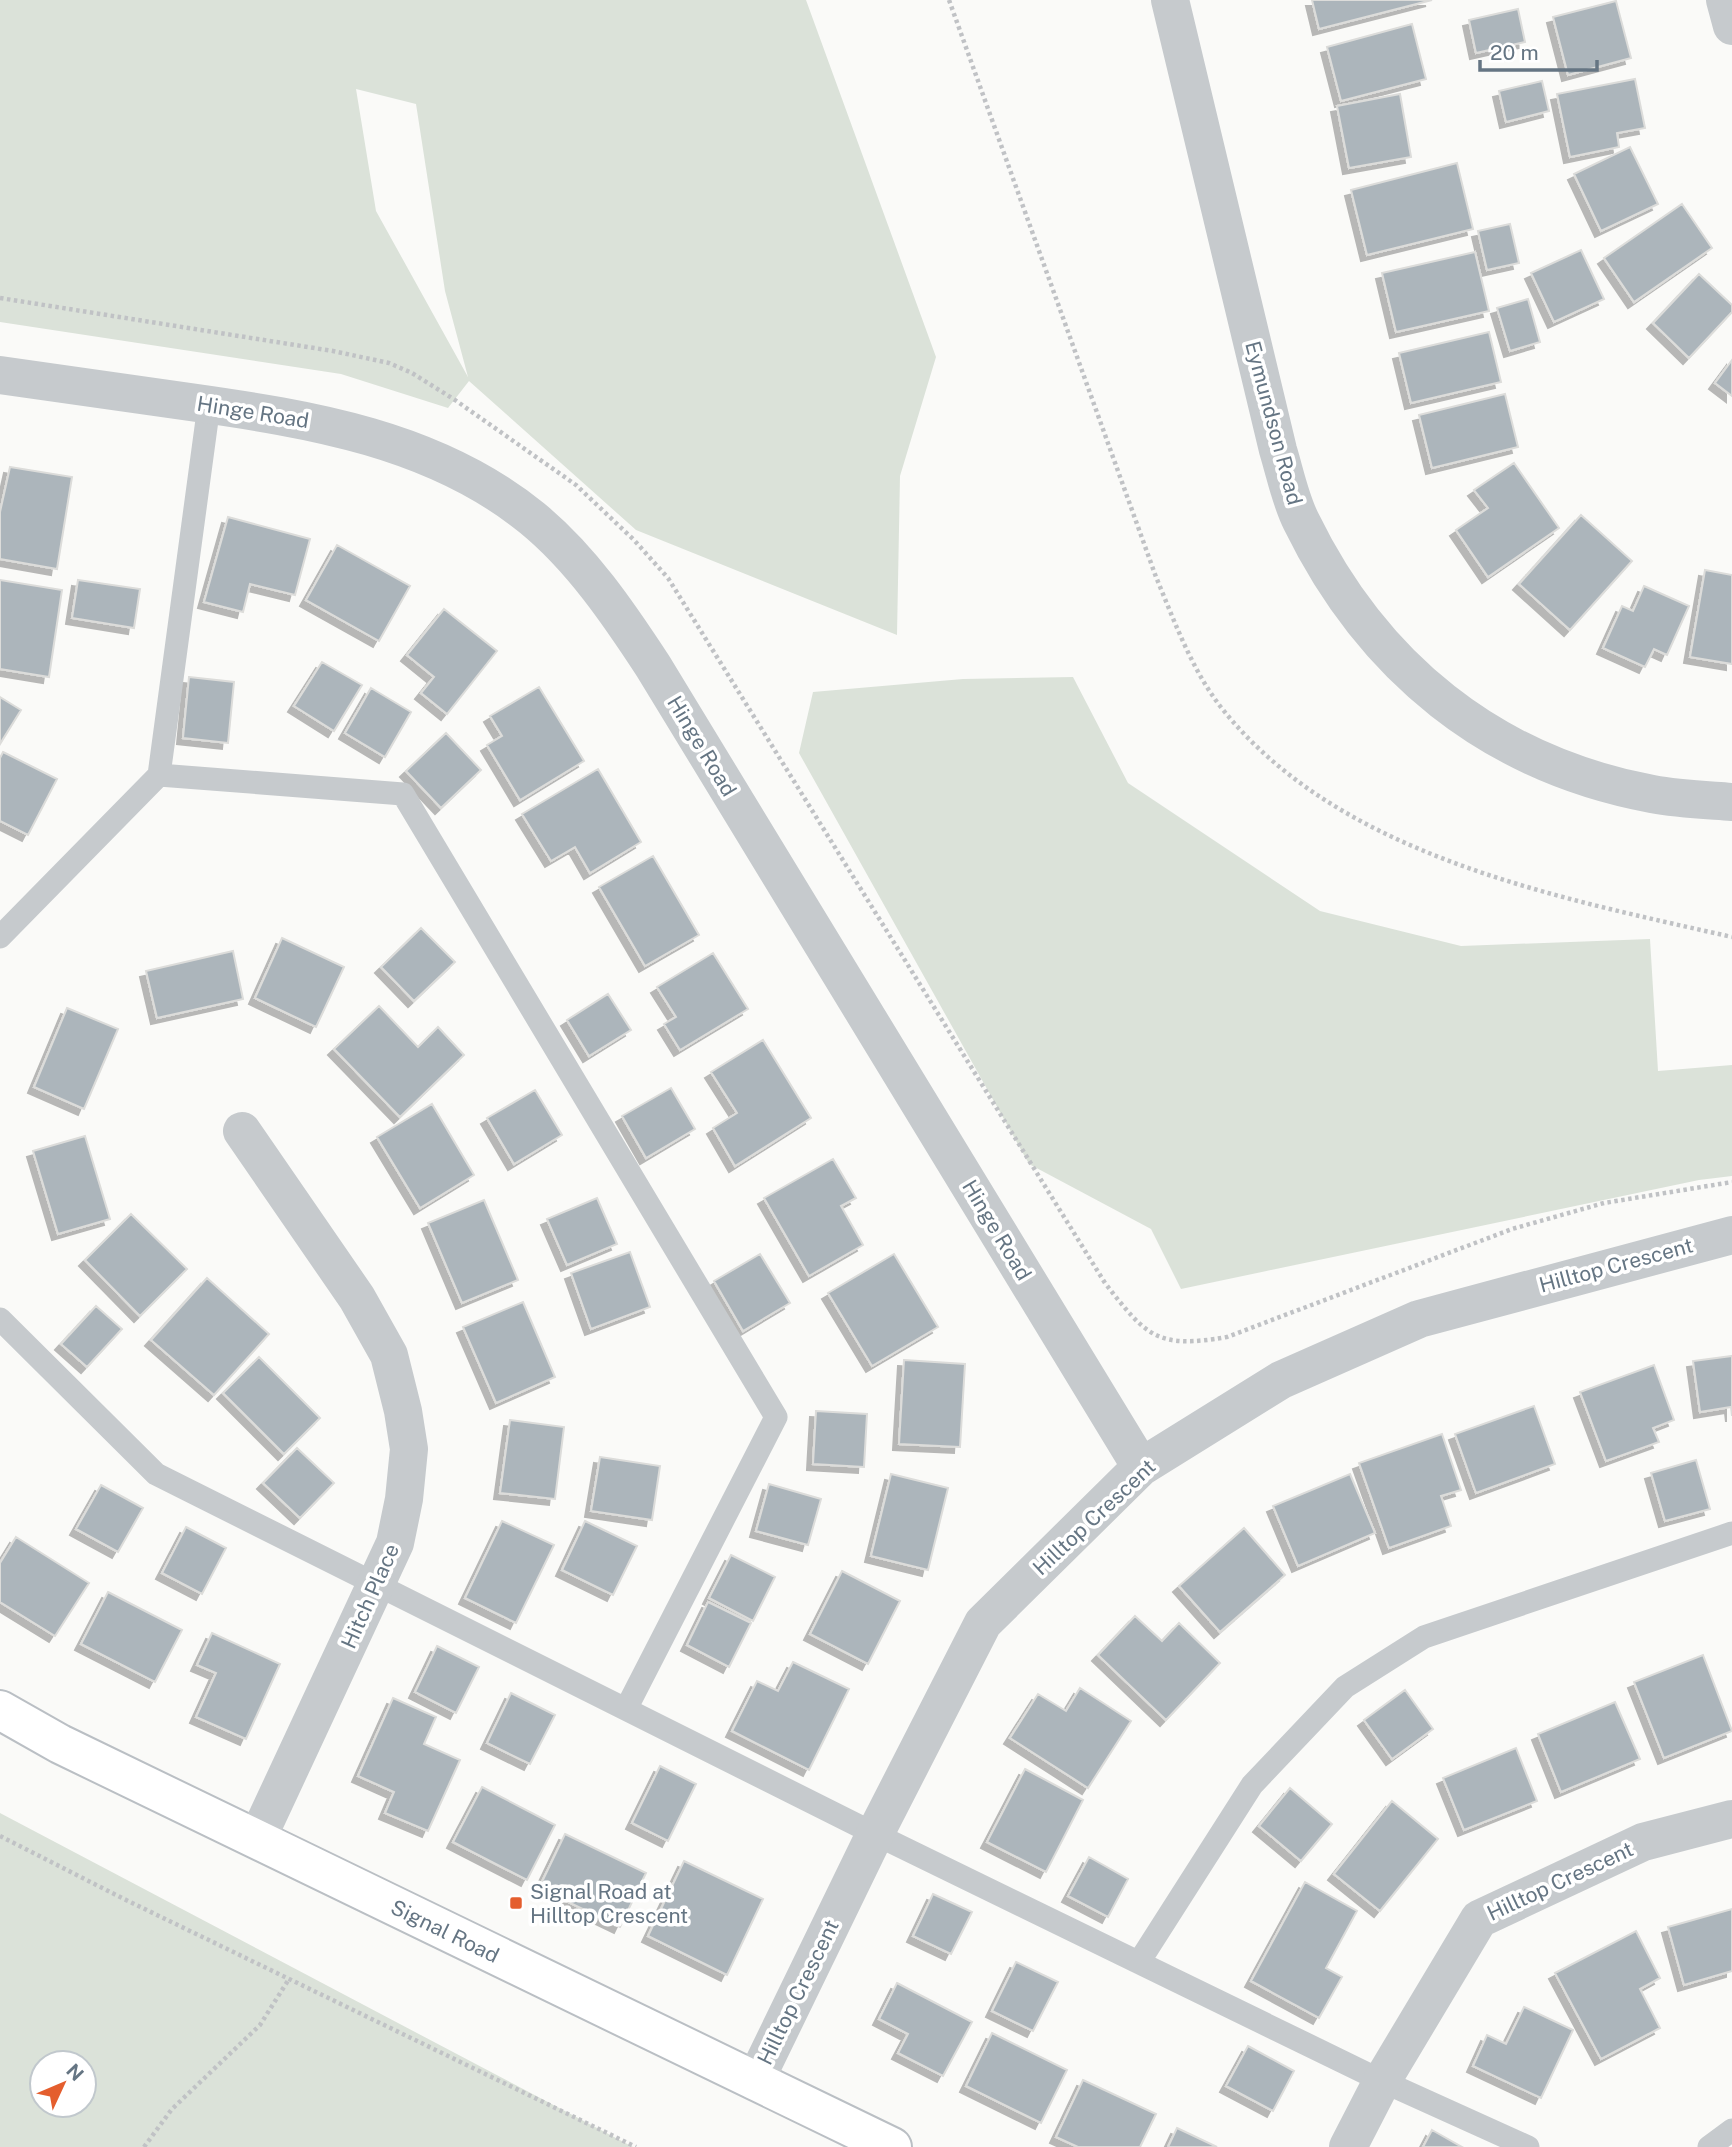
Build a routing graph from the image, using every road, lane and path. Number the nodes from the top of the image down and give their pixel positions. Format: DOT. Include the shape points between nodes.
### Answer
graph roads {
  1 [pos="949,0"];
  2 [pos="1170,0"];
  3 [pos="1725,0"];
  4 [pos="1732,26"];
  5 [pos="0,298"];
  6 [pos="0,375"];
  7 [pos="209,405"];
  8 [pos="159,775"];
  9 [pos="1732,802"];
  10 [pos="0,937"];
  11 [pos="1732,937"];
  12 [pos="242,1131"];
  13 [pos="1732,1182"];
  14 [pos="1732,1235"];
  15 [pos="0,1319"];
  16 [pos="1141,1466"];
  17 [pos="1732,1533"];
  18 [pos="376,1584"];
  19 [pos="626,1709"];
  20 [pos="0,1710"];
  21 [pos="1732,1819"];
  22 [pos="875,1834"];
  23 [pos="0,1836"];
  24 [pos="258,1837"];
  25 [pos="1139,1962"];
  26 [pos="290,1979"];
  27 [pos="755,2081"];
  28 [pos="1382,2081"];
  29 [pos="1732,2130"];
  30 [pos="144,2147"];
  31 [pos="636,2147"];
  32 [pos="892,2147"];
  33 [pos="1348,2147"];
  34 [pos="1528,2147"];
  35 [pos="1709,2147"];
  1 -- 11 [label="path" via="1156,577 1182,640 1219,705 1272,762 1329,805 1432,854 1572,901"];
  2 -- 9 [label="street, Eymundson Road" via="1278,450 1299,518 1336,586 1390,656 1451,710 1520,753 1591,779 1653,794"];
  3 -- 4 [label="street"];
  5 -- 13 [label="path" via="389,363 455,400 576,485 668,578 1105,1283 1156,1338 1188,1344 1227,1337 1512,1229 1604,1203"];
  6 -- 7 [label="street, Hinge Road"];
  7 -- 8 [label="lane"];
  7 -- 16 [label="street, Hinge Road" via="303,419 434,458 533,519 578,564 653,666"];
  8 -- 10 [label="lane"];
  8 -- 19 [label="lane" via="403,794 776,1417"];
  12 -- 18 [label="street, Hitch Place" via="357,1298 389,1355 409,1449 395,1543"];
  14 -- 16 [label="street, Hilltop Crescent" via="1419,1320 1281,1380"];
  15 -- 18 [label="lane" via="156,1474"];
  16 -- 22 [label="street, Hilltop Crescent" via="983,1623"];
  17 -- 25 [label="lane" via="1424,1637 1345,1687 1252,1785"];
  18 -- 19 [label="lane"];
  18 -- 24 [label="street, Hitch Place"];
  19 -- 22 [label="lane"];
  20 -- 24 [label="street, Signal Road" via="60,1744"];
  21 -- 28 [label="street, Hilltop Crescent" via="1643,1842 1479,1919"];
  22 -- 25 [label="lane"];
  22 -- 27 [label="street, Hilltop Crescent"];
  23 -- 26 [label="path"];
  24 -- 27 [label="street, Signal Road"];
  25 -- 28 [label="lane"];
  26 -- 30 [label="path" via="260,2025 172,2109"];
  26 -- 31 [label="path"];
  27 -- 32 [label="street, Signal Road"];
  28 -- 33 [label="street, Hilltop Crescent"];
  28 -- 34 [label="lane"];
  29 -- 35 [label="lane"];
}
